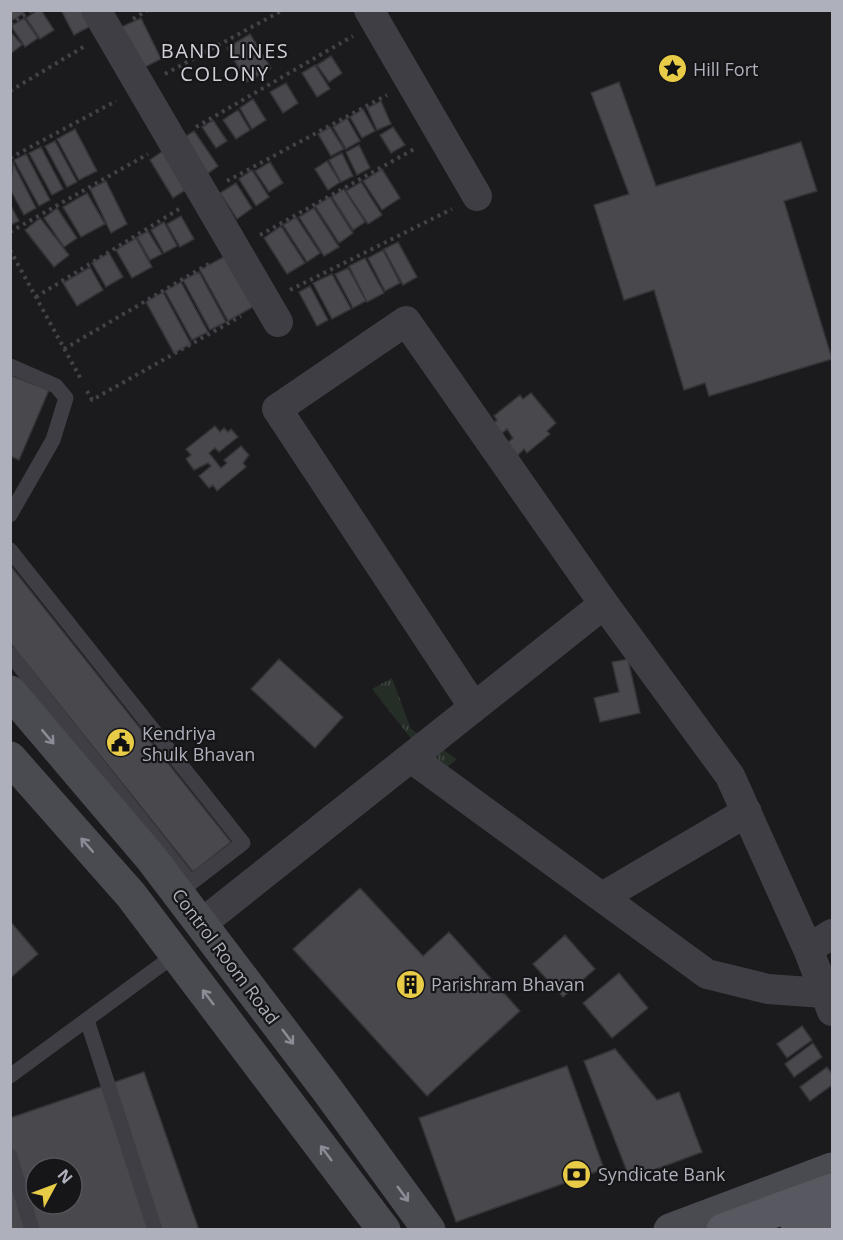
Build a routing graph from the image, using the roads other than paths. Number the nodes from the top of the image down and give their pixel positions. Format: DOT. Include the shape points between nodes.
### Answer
graph roads {
  1 [pos="369,10"];
  2 [pos="102,21"];
  3 [pos="477,196"];
  4 [pos="272,313"];
  5 [pos="10,366"];
  6 [pos="10,515"];
  7 [pos="10,550"];
  8 [pos="604,604"];
  9 [pos="10,654"];
  10 [pos="10,692"];
  11 [pos="473,706"];
  12 [pos="10,758"];
  13 [pos="411,758"];
  14 [pos="747,812"];
  15 [pos="184,888"];
  16 [pos="604,896"];
  17 [pos="201,924"];
  18 [pos="820,942"];
  19 [pos="176,954"];
  20 [pos="828,1002"];
  21 [pos="87,1020"];
  22 [pos="10,1076"];
  23 [pos="10,1156"];
  24 [pos="832,1169"];
  25 [pos="832,1190"];
  26 [pos="359,1214"];
  27 [pos="832,1216"];
  28 [pos="32,1230"];
  29 [pos="155,1230"];
  30 [pos="384,1230"];
  31 [pos="429,1230"];
  32 [pos="670,1230"];
  33 [pos="723,1230"];
  34 [pos="797,1230"];
  1 -- 3 [label="street"];
  2 -- 4 [label="street"];
  5 -- 6 [label="lane" via="56,386 66,398 53,440"];
  7 -- 15 [label="lane" via="243,843"];
  8 -- 11 [label="street"];
  8 -- 11 [label="street" via="406,321 277,410"];
  8 -- 14 [label="street" via="730,776"];
  9 -- 15 [label="lane"];
  10 -- 15 [label="main road, Control Room Road, one-way"];
  11 -- 13 [label="street"];
  19 -- 12 [label="main road, one-way" via="131,895"];
  13 -- 16 [label="street"];
  13 -- 17 [label="street"];
  14 -- 16 [label="street"];
  14 -- 18 [label="street"];
  15 -- 17 [label="main road, Control Room Road"];
  16 -- 20 [label="street" via="707,974"];
  17 -- 31 [label="main road, Control Room Road, one-way"];
  18 -- 20 [label="street"];
  19 -- 21 [label="lane"];
  26 -- 19 [label="main road, one-way"];
  21 -- 22 [label="lane"];
  21 -- 29 [label="lane"];
  23 -- 28 [label="lane"];
  24 -- 32 [label="main road"];
  25 -- 33 [label="main road"];
  26 -- 30 [label="main road"];
  27 -- 34 [label="main road"];
}
